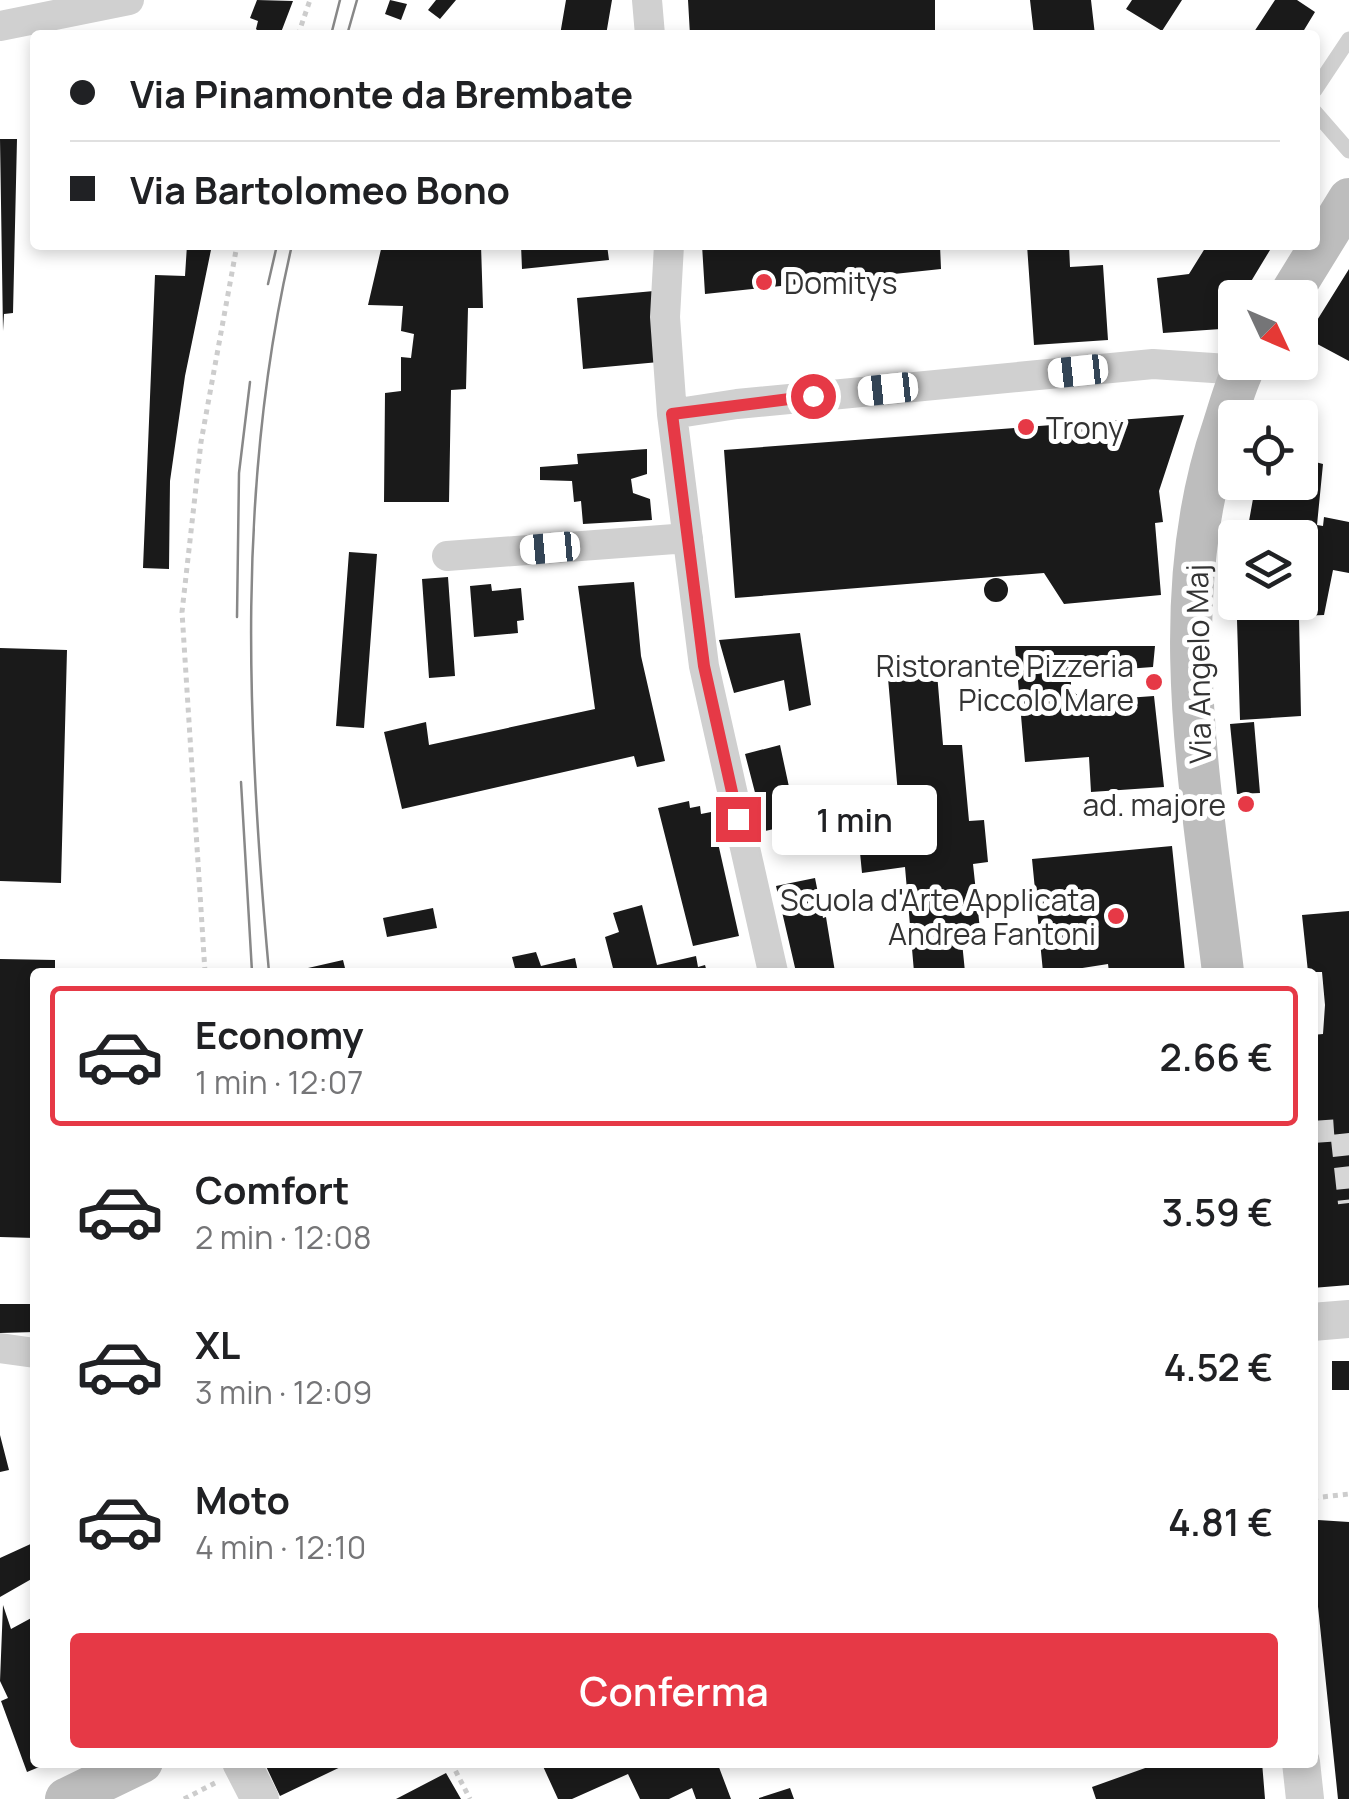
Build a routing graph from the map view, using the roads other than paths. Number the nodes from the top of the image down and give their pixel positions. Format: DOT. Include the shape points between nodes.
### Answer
graph roads {
  1 [pos="129,0"];
  2 [pos="647,0"];
  3 [pos="0,26"];
  4 [pos="650,30"];
  5 [pos="1349,39"];
  6 [pos="1320,82"];
  7 [pos="1320,118"];
  8 [pos="1349,151"];
  9 [pos="1349,200"];
  10 [pos="1320,247"];
  11 [pos="669,250"];
  12 [pos="1318,250"];
  13 [pos="1299,280"];
  14 [pos="1218,365"];
  15 [pos="1240,380"];
  16 [pos="672,414"];
  17 [pos="688,538"];
  18 [pos="446,556"];
  19 [pos="772,968"];
  20 [pos="1223,968"];
  21 [pos="1349,1319"];
  22 [pos="1318,1322"];
  23 [pos="0,1348"];
  24 [pos="30,1351"];
  25 [pos="130,1768"];
  26 [pos="243,1768"];
  27 [pos="1301,1768"];
  28 [pos="66,1799"];
  29 [pos="260,1799"];
  30 [pos="1304,1799"];
  1 -- 3 [label="street"];
  2 -- 4 [label="street"];
  5 -- 6 [label="lane"];
  7 -- 8 [label="lane"];
  9 -- 10 [label="main road"];
  11 -- 16 [label="street" via="665,317"];
  12 -- 13 [label="main road"];
  14 -- 16 [label="street" via="1153,364"];
  15 -- 20 [label="main road, Via Angelo Maj" via="1212,458 1192,583 1194,718"];
  16 -- 17 [label="street"];
  17 -- 18 [label="street"];
  17 -- 19 [label="street" via="704,666"];
  21 -- 22 [label="street"];
  23 -- 24 [label="street"];
  25 -- 28 [label="main road"];
  26 -- 29 [label="street"];
  27 -- 30 [label="street"];
}
